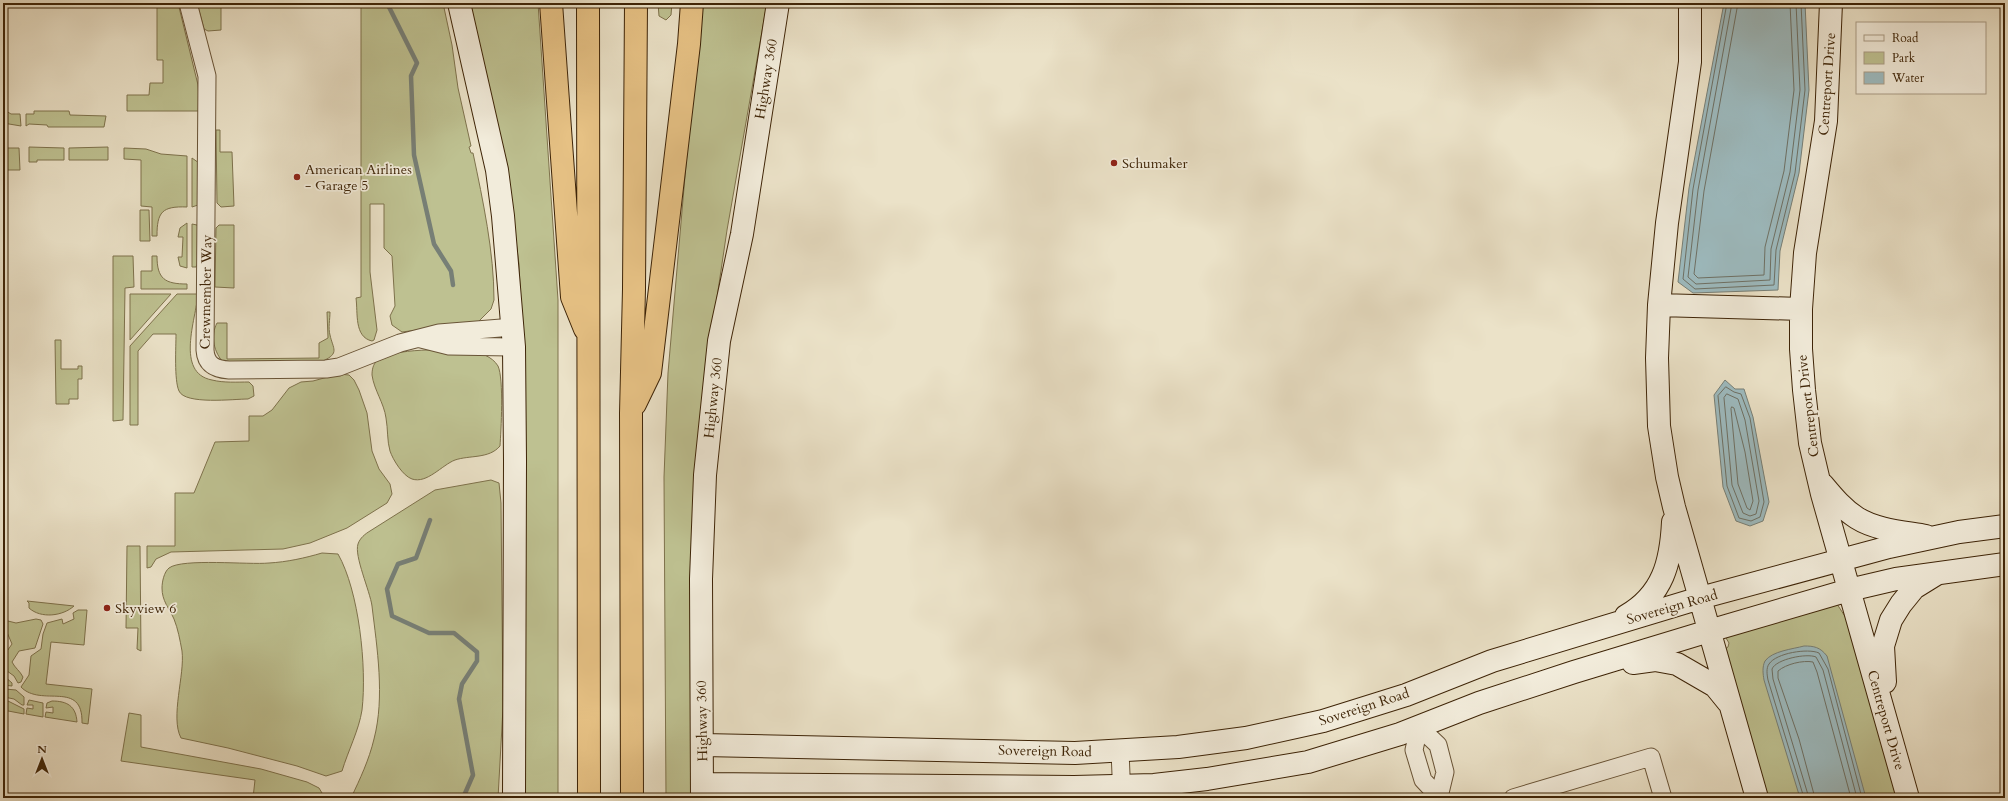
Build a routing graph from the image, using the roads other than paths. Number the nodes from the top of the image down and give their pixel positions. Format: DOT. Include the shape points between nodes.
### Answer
graph roads {
  1 [pos="188,3"];
  2 [pos="459,3"];
  3 [pos="551,3"];
  4 [pos="588,3"];
  5 [pos="636,3"];
  6 [pos="692,3"];
  7 [pos="778,3"];
  8 [pos="1690,3"];
  9 [pos="1831,3"];
  10 [pos="1659,305"];
  11 [pos="1801,309"];
  12 [pos="513,337"];
  13 [pos="590,339"];
  14 [pos="631,413"];
  15 [pos="1819,481"];
  16 [pos="1674,507"];
  17 [pos="2005,526"];
  18 [pos="1933,538"];
  19 [pos="1841,561"];
  20 [pos="2005,564"];
  21 [pos="1939,572"];
  22 [pos="1849,590"];
  23 [pos="1700,598"];
  24 [pos="1610,625"];
  25 [pos="1709,631"];
  26 [pos="1574,672"];
  27 [pos="1406,695"];
  28 [pos="1730,706"];
  29 [pos="1886,715"];
  30 [pos="1419,727"];
  31 [pos="702,744"];
  32 [pos="1120,751"];
  33 [pos="702,791"];
  34 [pos="1122,792"];
  35 [pos="514,798"];
  36 [pos="589,798"];
  37 [pos="632,798"];
  38 [pos="1514,798"];
  39 [pos="1663,798"];
  40 [pos="1757,798"];
  41 [pos="1908,798"];
  1 -- 12 [label="street, Crewmember Way" via="207,76 205,350 212,367 219,370 313,371 339,367 400,343 439,333"];
  2 -- 12 [label="street" via="497,170"];
  3 -- 13 [label="highway" via="572,297"];
  4 -- 13 [label="highway"];
  5 -- 14 [label="highway"];
  6 -- 14 [label="highway" via="650,373"];
  7 -- 31 [label="street, Highway 360" via="742,234 719,341 705,475 701,579"];
  8 -- 10 [label="street" via="1690,62 1667,223"];
  9 -- 11 [label="street, Centreport Drive" via="1826,121 1805,253"];
  10 -- 11 [label="street"];
  10 -- 16 [label="street" via="1659,426"];
  11 -- 15 [label="street, Centreport Drive" via="1804,390 1810,443"];
  12 -- 35 [label="street"];
  13 -- 36 [label="highway"];
  14 -- 37 [label="highway"];
  15 -- 18 [label="street" via="1842,507 1858,518 1876,525"];
  15 -- 19 [label="street, Centreport Drive"];
  16 -- 23 [label="street"];
  16 -- 24 [label="street" via="1672,538 1665,574 1652,594 1636,610"];
  17 -- 18 [label="street, Sovereign Road"];
  18 -- 19 [label="street, Sovereign Road"];
  19 -- 22 [label="street, Centreport Drive"];
  19 -- 23 [label="street, Sovereign Road"];
  20 -- 21 [label="street"];
  21 -- 22 [label="street"];
  21 -- 29 [label="street" via="1914,588 1891,620 1883,646"];
  22 -- 25 [label="street"];
  22 -- 29 [label="street, Centreport Drive"];
  23 -- 24 [label="street, Sovereign Road"];
  23 -- 25 [label="street"];
  24 -- 27 [label="street, Sovereign Road" via="1492,660"];
  25 -- 26 [label="street"];
  25 -- 28 [label="street"];
  26 -- 28 [label="street" via="1655,660 1677,664 1715,686"];
  26 -- 30 [label="street" via="1479,703"];
  27 -- 30 [label="street"];
  27 -- 32 [label="street, Sovereign Road" via="1323,721 1246,738"];
  28 -- 40 [label="street"];
  29 -- 41 [label="street, Centreport Drive"];
  30 -- 34 [label="street" via="1308,762"];
  31 -- 32 [label="street, Sovereign Road" via="1075,753"];
  31 -- 33 [label="street, Highway 360"];
  32 -- 34 [label="street"];
  33 -- 34 [label="street"];
  38 -- 39 [label="street" via="1651,757"];
}
